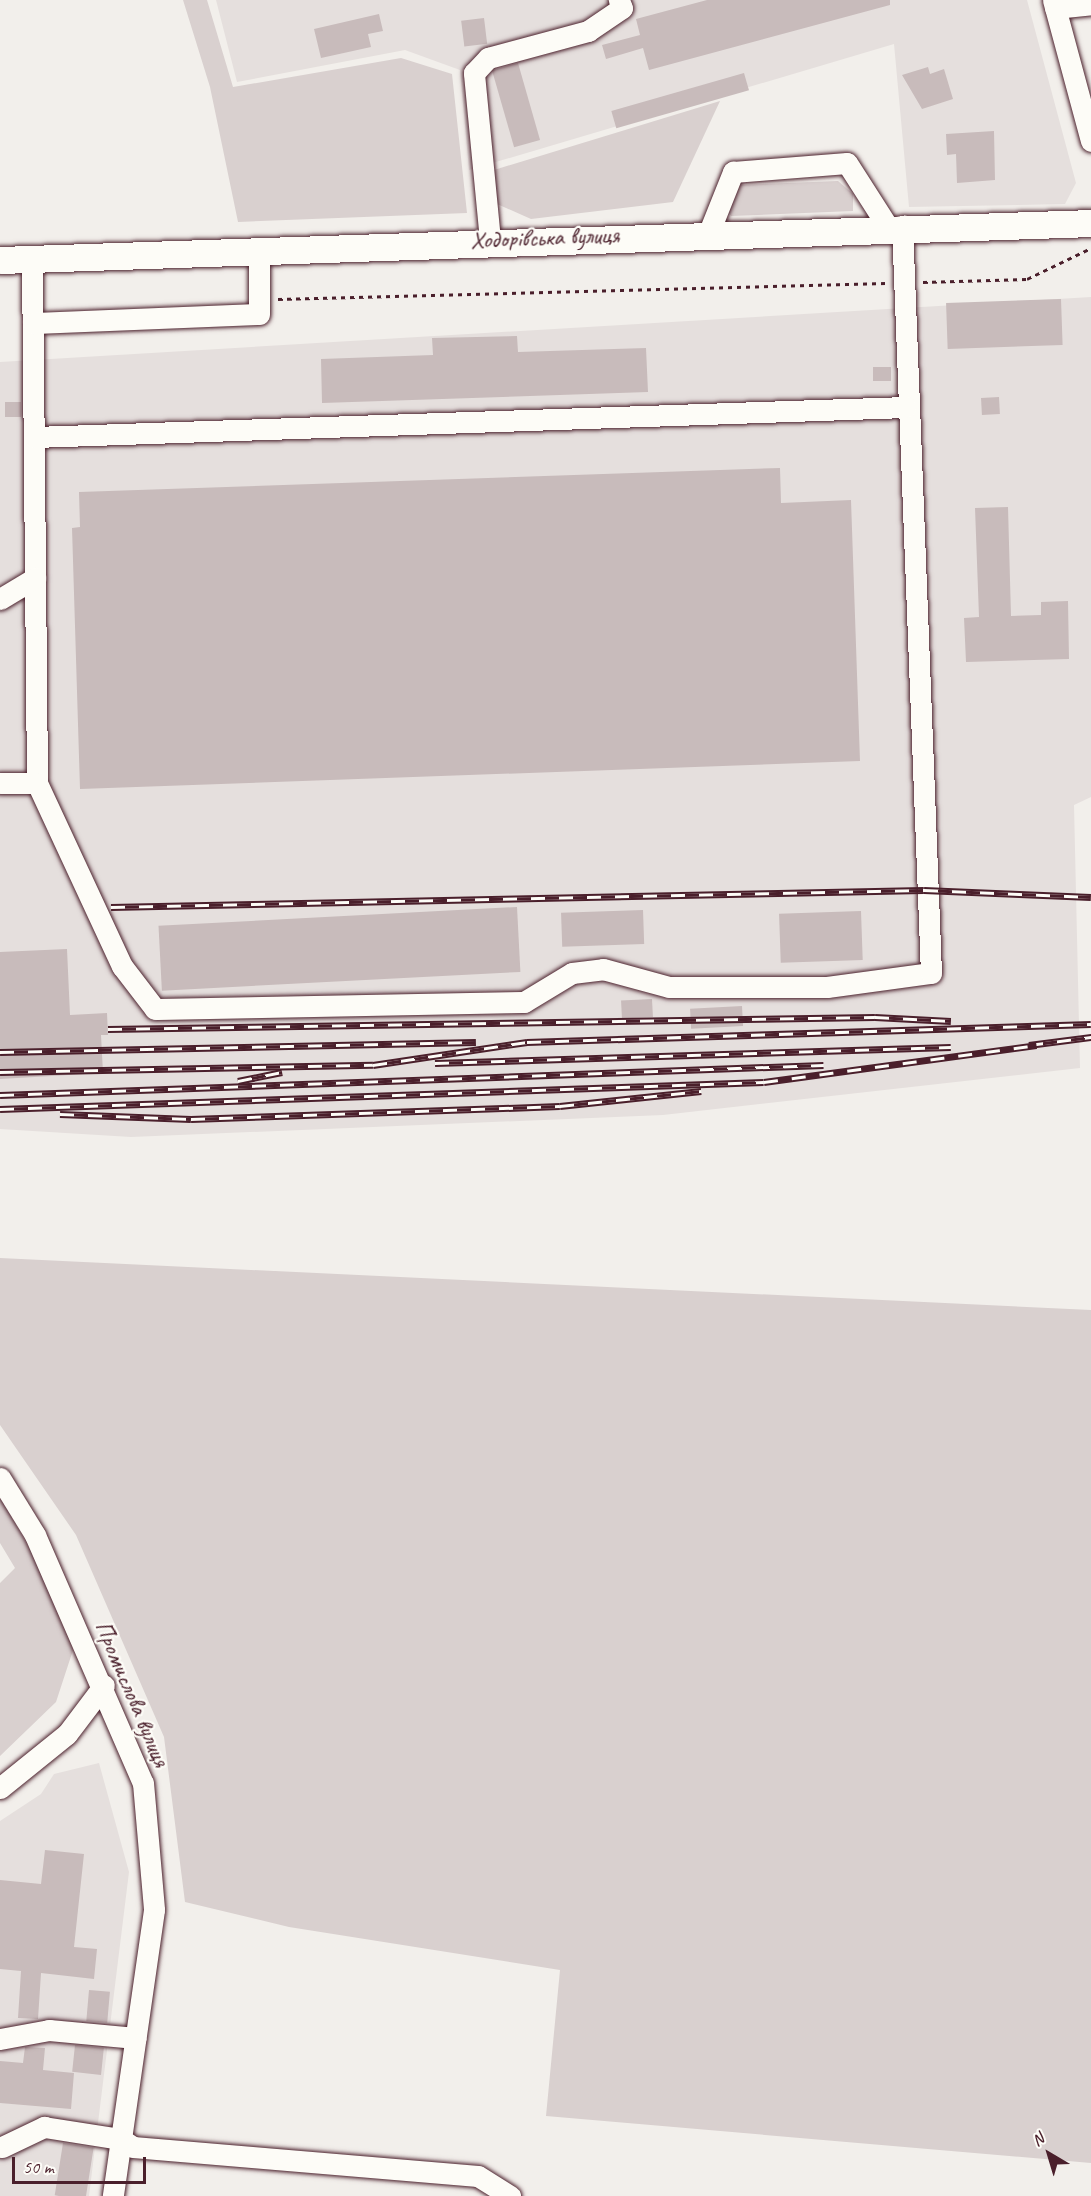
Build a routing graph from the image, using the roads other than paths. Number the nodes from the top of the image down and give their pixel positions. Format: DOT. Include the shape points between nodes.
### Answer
graph roads {
  1 [pos="619,0"];
  2 [pos="1054,4"];
  3 [pos="1091,4"];
  4 [pos="1091,141"];
  5 [pos="1091,223"];
  6 [pos="895,226"];
  7 [pos="709,232"];
  8 [pos="490,240"];
  9 [pos="259,251"];
  10 [pos="0,260"];
  11 [pos="32,260"];
  12 [pos="33,322"];
  13 [pos="905,407"];
  14 [pos="34,437"];
  15 [pos="35,578"];
  16 [pos="0,599"];
  17 [pos="0,783"];
  18 [pos="37,783"];
  19 [pos="0,1478"];
  20 [pos="104,1685"];
  21 [pos="0,1788"];
  22 [pos="136,2038"];
  23 [pos="0,2039"];
  24 [pos="121,2139"];
  25 [pos="2,2147"];
  26 [pos="113,2196"];
  27 [pos="510,2196"];
  1 -- 8 [label="street" via="622,8 588,31 488,58 474,73"];
  2 -- 3 [label="street"];
  2 -- 4 [label="street"];
  5 -- 6 [label="main road, Ходорівська вулиця"];
  6 -- 7 [label="main road, Ходорівська вулиця"];
  6 -- 7 [label="street" via="847,163 733,172"];
  6 -- 13 [label="street" via="903,282"];
  7 -- 8 [label="main road, Ходорівська вулиця"];
  8 -- 9 [label="main road, Ходорівська вулиця"];
  9 -- 11 [label="main road, Ходорівська вулиця"];
  9 -- 12 [label="street" via="259,314"];
  10 -- 11 [label="main road, Ходорівська вулиця"];
  11 -- 12 [label="street"];
  12 -- 14 [label="street"];
  13 -- 14 [label="street"];
  13 -- 18 [label="street" via="931,973 827,987 669,987 603,969 572,973 524,1002 155,1009 122,966"];
  14 -- 15 [label="street"];
  15 -- 16 [label="street"];
  15 -- 18 [label="street"];
  17 -- 18 [label="street"];
  19 -- 20 [label="street, Промислова вулиця" via="35,1535"];
  20 -- 21 [label="street" via="67,1734"];
  20 -- 22 [label="street, Промислова вулиця" via="143,1783 154,1910"];
  22 -- 23 [label="street" via="49,2030"];
  22 -- 24 [label="street, Промислова вулиця"];
  24 -- 25 [label="street" via="44,2127"];
  24 -- 26 [label="street, Промислова вулиця"];
  24 -- 27 [label="street" via="134,2147 478,2176"];
}
